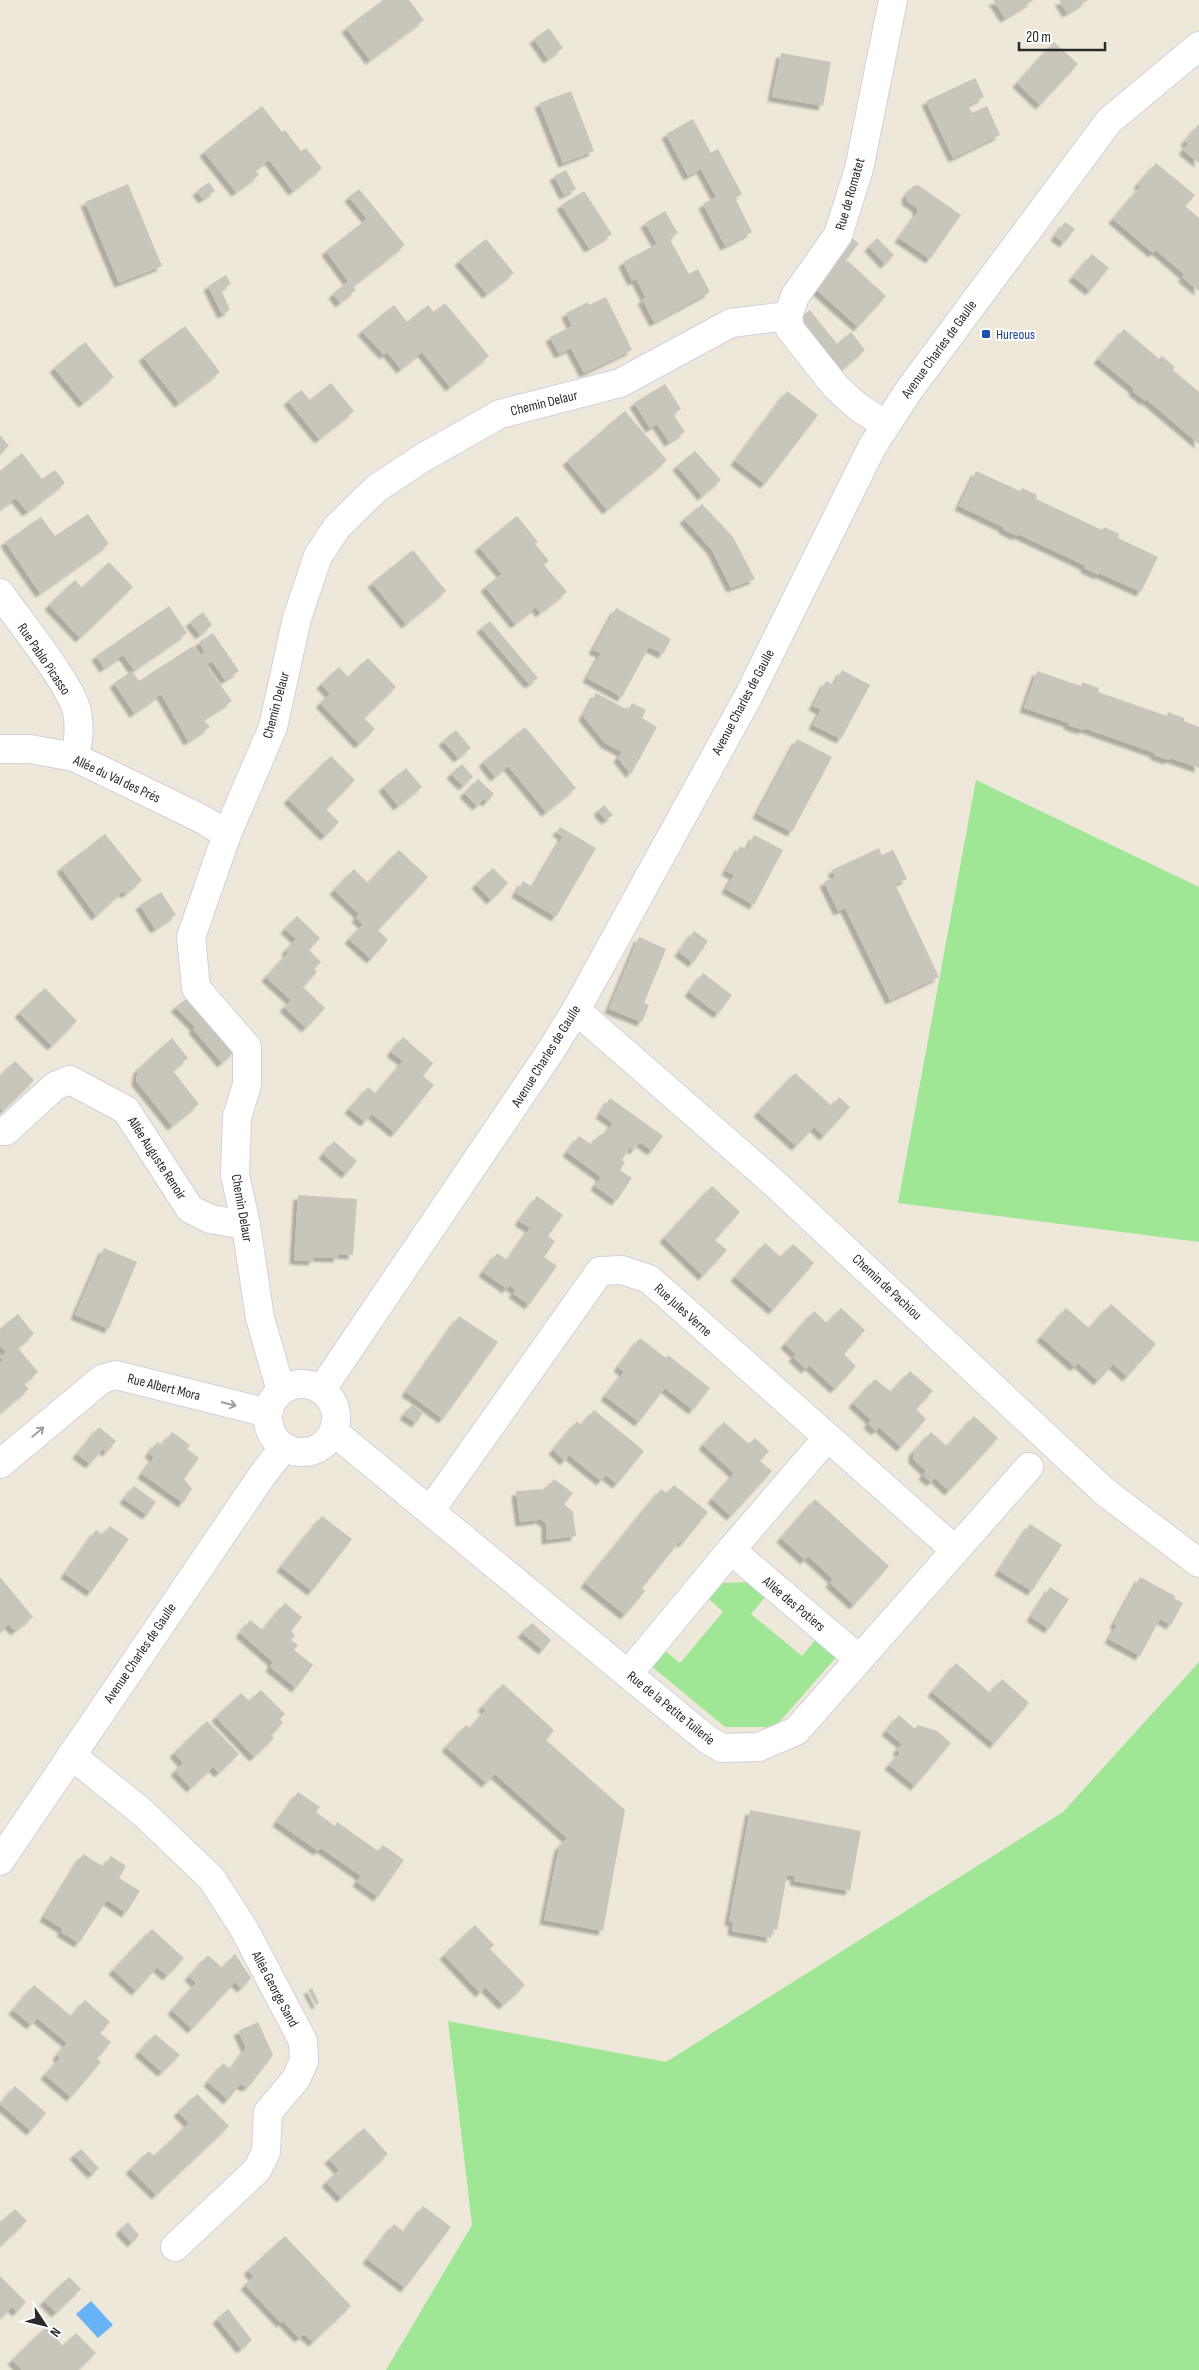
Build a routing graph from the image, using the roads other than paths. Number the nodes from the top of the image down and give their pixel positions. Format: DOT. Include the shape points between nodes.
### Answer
graph roads {
  1 [pos="893,0"];
  2 [pos="1199,46"];
  3 [pos="788,316"];
  4 [pos="886,425"];
  5 [pos="0,593"];
  6 [pos="0,749"];
  7 [pos="74,758"];
  8 [pos="227,834"];
  9 [pos="576,1010"];
  10 [pos="0,1131"];
  11 [pos="246,1225"];
  12 [pos="322,1389"];
  13 [pos="274,1402"];
  14 [pos="334,1432"];
  15 [pos="827,1438"];
  16 [pos="284,1447"];
  17 [pos="0,1464"];
  18 [pos="1029,1467"];
  19 [pos="430,1511"];
  20 [pos="954,1549"];
  21 [pos="731,1550"];
  22 [pos="1199,1563"];
  23 [pos="858,1658"];
  24 [pos="628,1674"];
  25 [pos="71,1755"];
  26 [pos="0,1861"];
  27 [pos="175,2247"];
  1 -- 3 [label="street, Rue de Romatet" via="859,170 838,235 796,296"];
  2 -- 4 [label="street, Avenue Charles de Gaulle" via="1109,120"];
  3 -- 4 [label="street" via="790,329 836,387 858,407"];
  3 -- 8 [label="street, Chemin Delaur" via="731,323 620,383 500,414 377,488 337,527 318,556 297,618 274,727"];
  4 -- 9 [label="street, Avenue Charles de Gaulle" via="858,473 749,695"];
  5 -- 7 [label="street, Rue Pablo Picasso" via="64,685 77,710 79,741"];
  6 -- 7 [label="street, Allée du Val des Prés" via="30,750"];
  7 -- 8 [label="street, Allée du Val des Prés"];
  8 -- 11 [label="street, Chemin Delaur" via="191,937 196,988 247,1047 247,1085 237,1117 235,1175"];
  9 -- 12 [label="street, Avenue Charles de Gaulle"];
  9 -- 22 [label="street, Chemin de Pachiou" via="773,1182 1105,1492"];
  10 -- 11 [label="street, Allée Auguste Renoir" via="6,1131 55,1086 70,1080 126,1110 190,1209 210,1218"];
  11 -- 13 [label="street, Chemin Delaur"];
  12 -- 13 [label="street" via="312,1384 290,1385"];
  12 -- 14 [label="street" via="333,1401 337,1416"];
  13 -- 16 [label="street" via="269,1426"];
  17 -- 13 [label="street, Rue Albert Mora, one-way" via="102,1379 116,1375"];
  14 -- 16 [label="street" via="321,1447 312,1451"];
  14 -- 19 [label="street, Rue de la Petite Tuilerie"];
  15 -- 19 [label="street, Rue Jules Verne" via="649,1279 622,1270 600,1271"];
  15 -- 20 [label="street, Rue Jules Verne"];
  15 -- 21 [label="street"];
  16 -- 25 [label="street, Avenue Charles de Gaulle" via="260,1477"];
  18 -- 20 [label="street, Rue de la Petite Tuilerie"];
  19 -- 24 [label="street, Rue de la Petite Tuilerie"];
  20 -- 23 [label="street, Rue de la Petite Tuilerie"];
  21 -- 23 [label="street, Allée des Potiers"];
  21 -- 24 [label="street"];
  23 -- 24 [label="street, Rue de la Petite Tuilerie" via="796,1731 759,1747 722,1748"];
  25 -- 26 [label="street, Avenue Charles de Gaulle"];
  25 -- 27 [label="street, Allée George Sand" via="142,1812 212,1879 244,1929 303,2041 304,2061 296,2079 268,2112 266,2152 257,2170"];
}
